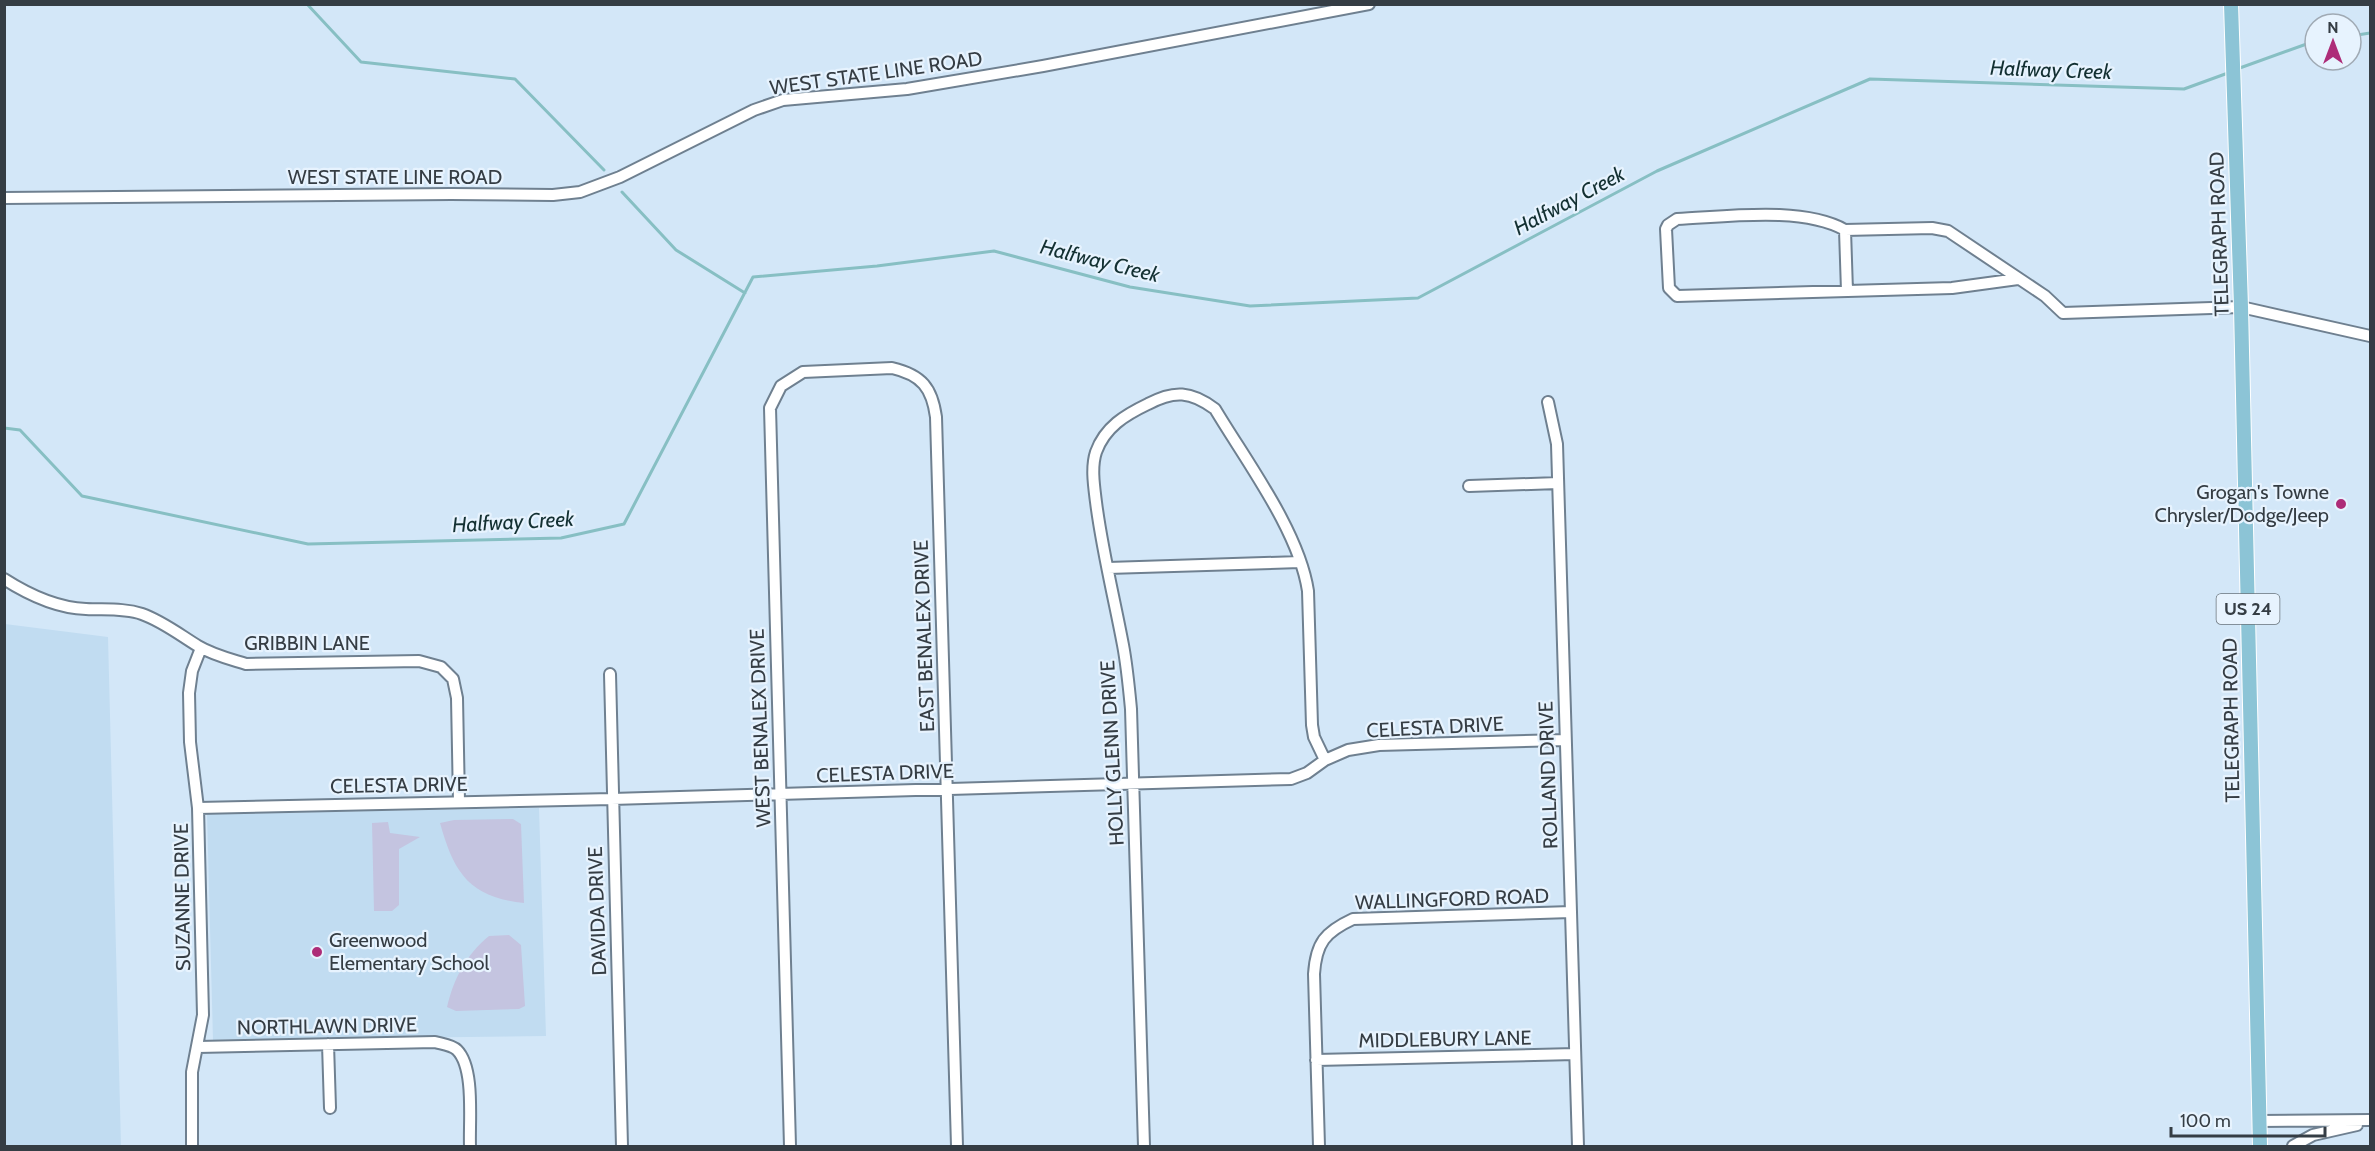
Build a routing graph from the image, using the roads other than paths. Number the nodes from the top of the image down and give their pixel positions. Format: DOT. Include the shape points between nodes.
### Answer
graph roads {
  1 [pos="1369,4"];
  2 [pos="2231,4"];
  3 [pos="4,198"];
  4 [pos="1845,230"];
  5 [pos="2018,279"];
  6 [pos="1847,291"];
  7 [pos="2241,307"];
  8 [pos="2370,336"];
  9 [pos="851,369"];
  10 [pos="1548,402"];
  11 [pos="1558,483"];
  12 [pos="1468,486"];
  13 [pos="1300,561"];
  14 [pos="1107,568"];
  15 [pos="4,579"];
  16 [pos="201,648"];
  17 [pos="610,674"];
  18 [pos="1564,740"];
  19 [pos="1325,760"];
  20 [pos="1133,784"];
  21 [pos="946,789"];
  22 [pos="780,794"];
  23 [pos="612,799"];
  24 [pos="459,802"];
  25 [pos="198,808"];
  26 [pos="1571,912"];
  27 [pos="328,1044"];
  28 [pos="198,1047"];
  29 [pos="1575,1054"];
  30 [pos="1316,1060"];
  31 [pos="330,1108"];
  32 [pos="2259,1121"];
  33 [pos="2370,1121"];
  34 [pos="192,1146"];
  35 [pos="470,1146"];
  36 [pos="622,1146"];
  37 [pos="790,1146"];
  38 [pos="957,1146"];
  39 [pos="1144,1146"];
  40 [pos="1319,1146"];
  41 [pos="1578,1146"];
  42 [pos="2260,1146"];
  43 [pos="2293,1146"];
  1 -- 3 [label="street, WEST STATE LINE ROAD" via="918,87 783,100 580,192"];
  2 -- 7 [label="main road, TELEGRAPH ROAD / US 24"];
  4 -- 5 [label="street" via="1947,231"];
  4 -- 6 [label="street"];
  4 -- 6 [label="street" via="1799,215 1677,219 1666,229 1669,288 1677,296"];
  5 -- 6 [label="street" via="1952,288"];
  5 -- 7 [label="street" via="2063,313"];
  7 -- 8 [label="street"];
  7 -- 32 [label="main road, TELEGRAPH ROAD / US 24"];
  9 -- 21 [label="street, EAST BENALEX DRIVE" via="902,370 923,383 934,404"];
  9 -- 22 [label="street, WEST BENALEX DRIVE" via="803,372 792,377 781,386 770,408"];
  10 -- 11 [label="street, ROLLAND DRIVE" via="1557,444"];
  11 -- 12 [label="street"];
  11 -- 18 [label="street, ROLLAND DRIVE"];
  13 -- 14 [label="street"];
  13 -- 14 [label="street, HOLLY GLENN DRIVE" via="1282,521 1215,409 1191,395 1164,395 1119,420 1105,433 1096,454 1094,480"];
  13 -- 19 [label="street" via="1308,591 1312,725"];
  14 -- 20 [label="street, HOLLY GLENN DRIVE" via="1129,682"];
  15 -- 16 [label="street, GRIBBIN LANE" via="57,604 143,615"];
  16 -- 24 [label="street, GRIBBIN LANE" via="246,664 419,661 441,667 453,680 457,698"];
  16 -- 25 [label="street, SUZANNE DRIVE" via="189,693"];
  17 -- 23 [label="street, DAVIDA DRIVE"];
  18 -- 19 [label="street, CELESTA DRIVE" via="1379,745 1348,750"];
  18 -- 26 [label="street, ROLLAND DRIVE"];
  19 -- 20 [label="street, CELESTA DRIVE" via="1291,779"];
  20 -- 21 [label="street, CELESTA DRIVE"];
  20 -- 39 [label="street, HOLLY GLENN DRIVE"];
  21 -- 22 [label="street, CELESTA DRIVE"];
  21 -- 38 [label="street, EAST BENALEX DRIVE"];
  22 -- 23 [label="street, CELESTA DRIVE"];
  22 -- 37 [label="street, WEST BENALEX DRIVE"];
  23 -- 24 [label="street, CELESTA DRIVE"];
  23 -- 36 [label="street, DAVIDA DRIVE"];
  24 -- 25 [label="street, CELESTA DRIVE"];
  25 -- 28 [label="street, SUZANNE DRIVE" via="203,1015"];
  26 -- 29 [label="street, ROLLAND DRIVE"];
  26 -- 30 [label="street, WALLINGFORD ROAD" via="1353,919 1335,927 1319,946 1315,958"];
  27 -- 28 [label="street, NORTHLAWN DRIVE"];
  27 -- 31 [label="street"];
  27 -- 35 [label="street, NORTHLAWN DRIVE" via="435,1042 456,1048 465,1061 468,1077"];
  28 -- 34 [label="street, SUZANNE DRIVE" via="192,1072"];
  29 -- 30 [label="street, MIDDLEBURY LANE"];
  29 -- 41 [label="street, ROLLAND DRIVE"];
  30 -- 40 [label="street"];
  32 -- 33 [label="street"];
  32 -- 42 [label="main road, TELEGRAPH ROAD / US 24"];
  33 -- 43 [label="street" via="2313,1135"];
}
